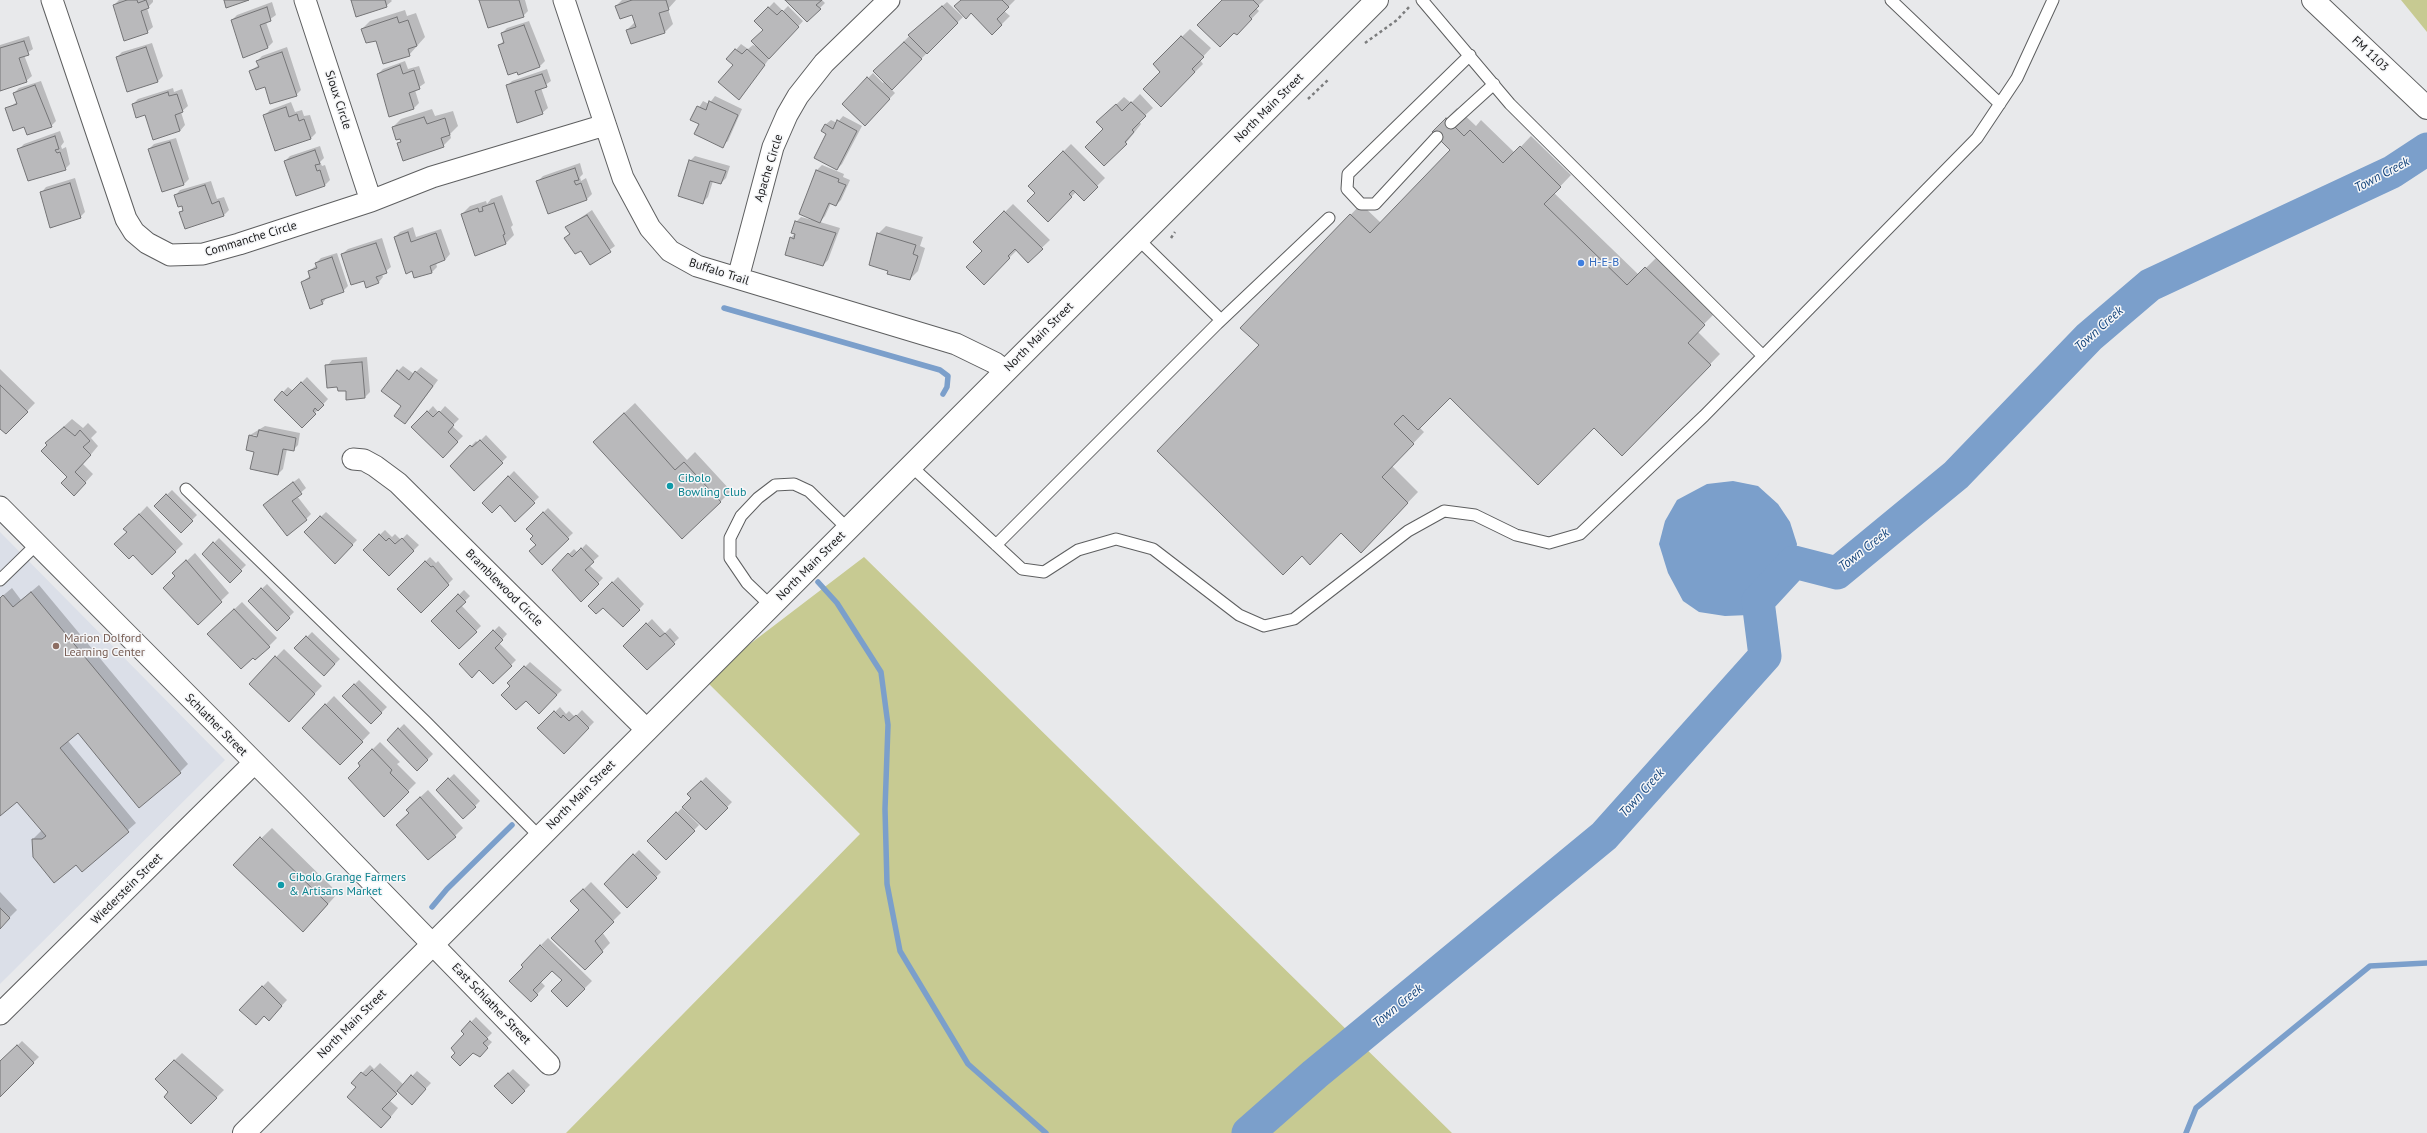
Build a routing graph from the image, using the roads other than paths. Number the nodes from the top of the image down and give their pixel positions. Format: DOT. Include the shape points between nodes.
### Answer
graph roads {
  1 [pos="52,0"];
  2 [pos="305,0"];
  3 [pos="564,0"];
  4 [pos="889,0"];
  5 [pos="1377,0"];
  6 [pos="1422,0"];
  7 [pos="1891,0"];
  8 [pos="2053,0"];
  9 [pos="2313,0"];
  10 [pos="1470,55"];
  11 [pos="1494,84"];
  12 [pos="2000,104"];
  13 [pos="2427,108"];
  14 [pos="1451,124"];
  15 [pos="605,125"];
  16 [pos="1438,137"];
  17 [pos="372,201"];
  18 [pos="1329,218"];
  19 [pos="1138,239"];
  20 [pos="738,278"];
  21 [pos="1221,320"];
  22 [pos="1763,356"];
  23 [pos="1005,371"];
  24 [pos="353,459"];
  25 [pos="911,466"];
  26 [pos="186,489"];
  27 [pos="0,507"];
  28 [pos="848,529"];
  29 [pos="37,544"];
  30 [pos="996,545"];
  31 [pos="0,580"];
  32 [pos="771,606"];
  33 [pos="647,730"];
  34 [pos="254,763"];
  35 [pos="540,837"];
  36 [pos="432,944"];
  37 [pos="0,1014"];
  38 [pos="549,1064"];
  39 [pos="244,1133"];
  1 -- 17 [label="street, Commanche Circle" via="126,219 134,232 146,243 170,255 202,254"];
  2 -- 17 [label="street, Sioux Circle"];
  3 -- 15 [label="street, Buffalo Trail"];
  4 -- 20 [label="street, Apache Circle" via="824,63 798,96 787,116 773,147"];
  5 -- 19 [label="street, North Main Street"];
  6 -- 10 [label="lane"];
  7 -- 12 [label="lane"];
  8 -- 12 [label="lane" via="2017,78"];
  9 -- 13 [label="street, FM 1103 / FM 1103"];
  10 -- 11 [label="lane"];
  10 -- 16 [label="lane" via="1348,174 1347,189 1361,204 1375,204"];
  11 -- 14 [label="lane"];
  11 -- 22 [label="lane" via="1510,104"];
  12 -- 22 [label="lane" via="1977,138"];
  15 -- 17 [label="street, Commanche Circle" via="432,177"];
  15 -- 20 [label="street, Buffalo Trail" via="629,192 659,240 683,260"];
  18 -- 21 [label="lane"];
  19 -- 21 [label="lane"];
  19 -- 23 [label="street, North Main Street"];
  20 -- 23 [label="street, Buffalo Trail" via="956,344"];
  21 -- 30 [label="lane"];
  22 -- 30 [label="lane" via="1580,534 1549,543 1516,535 1474,515 1444,511 1408,531 1294,619 1264,626 1239,615 1153,548 1116,539 1078,550 1044,572 1022,569"];
  23 -- 25 [label="street, North Main Street"];
  24 -- 33 [label="street, Bramblewood Circle" via="364,460 398,483"];
  25 -- 28 [label="street, North Main Street"];
  25 -- 30 [label="lane"];
  26 -- 35 [label="lane" via="426,722"];
  27 -- 29 [label="street, Schlather Street"];
  28 -- 32 [label="street, North Main Street"];
  28 -- 32 [label="lane" via="809,490 794,484 775,485 758,498 741,516 730,538 730,558 747,583"];
  29 -- 31 [label="lane"];
  29 -- 34 [label="street, Schlather Street"];
  32 -- 33 [label="street, North Main Street"];
  33 -- 35 [label="street, North Main Street"];
  34 -- 36 [label="street, Schlather Street"];
  34 -- 37 [label="street, Wiederstein Street"];
  35 -- 36 [label="street, North Main Street"];
  36 -- 38 [label="street, East Schlather Street"];
  36 -- 39 [label="street, North Main Street"];
}
